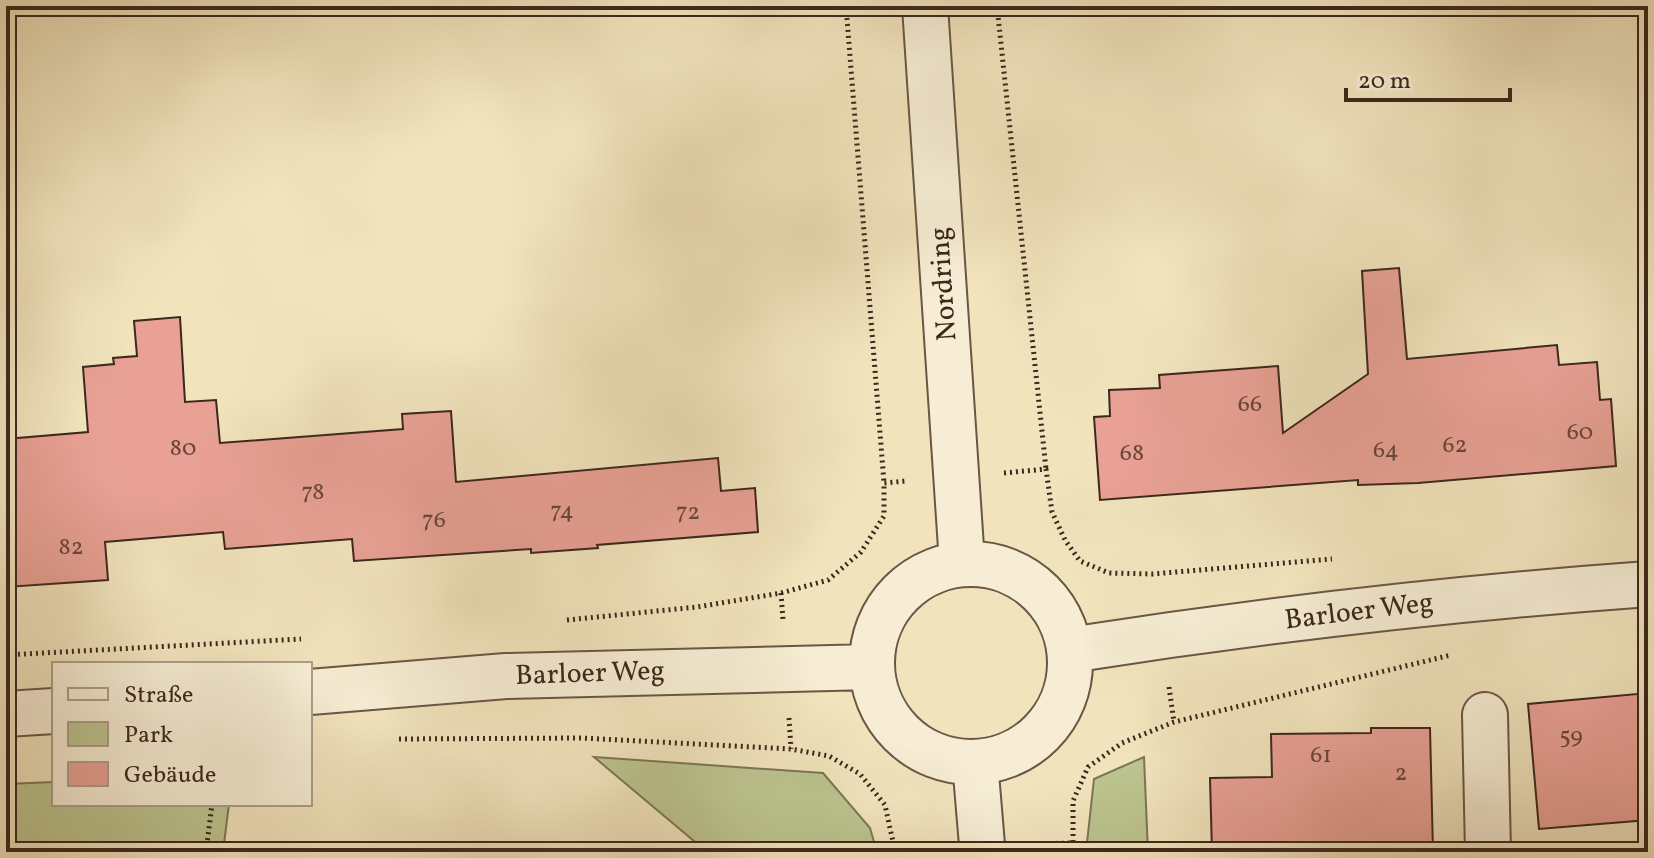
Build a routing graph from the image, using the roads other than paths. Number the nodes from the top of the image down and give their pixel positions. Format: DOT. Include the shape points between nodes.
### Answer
graph roads {
  1 [pos="925,6"];
  2 [pos="962,563"];
  3 [pos="1648,584"];
  4 [pos="1070,650"];
  5 [pos="871,667"];
  6 [pos="312,692"];
  7 [pos="52,711"];
  8 [pos="6,714"];
  9 [pos="1485,715"];
  10 [pos="975,762"];
  11 [pos="982,845"];
  12 [pos="1488,852"];
  1 -- 2 [label="street, Nordring"];
  2 -- 4 [label="street" via="993,565 1021,576 1045,595"];
  2 -- 5 [label="street" via="931,571 905,587 885,611"];
  3 -- 4 [label="street, Barloer Weg" via="1484,596"];
  4 -- 10 [label="street" via="1069,683 1061,704 1036,739 1007,756"];
  5 -- 6 [label="street, Barloer Weg" via="506,676"];
  5 -- 10 [label="street" via="878,700 894,726 917,747 945,759"];
  7 -- 8 [label="street"];
  9 -- 12 [label="street"];
  10 -- 11 [label="street"];
}
